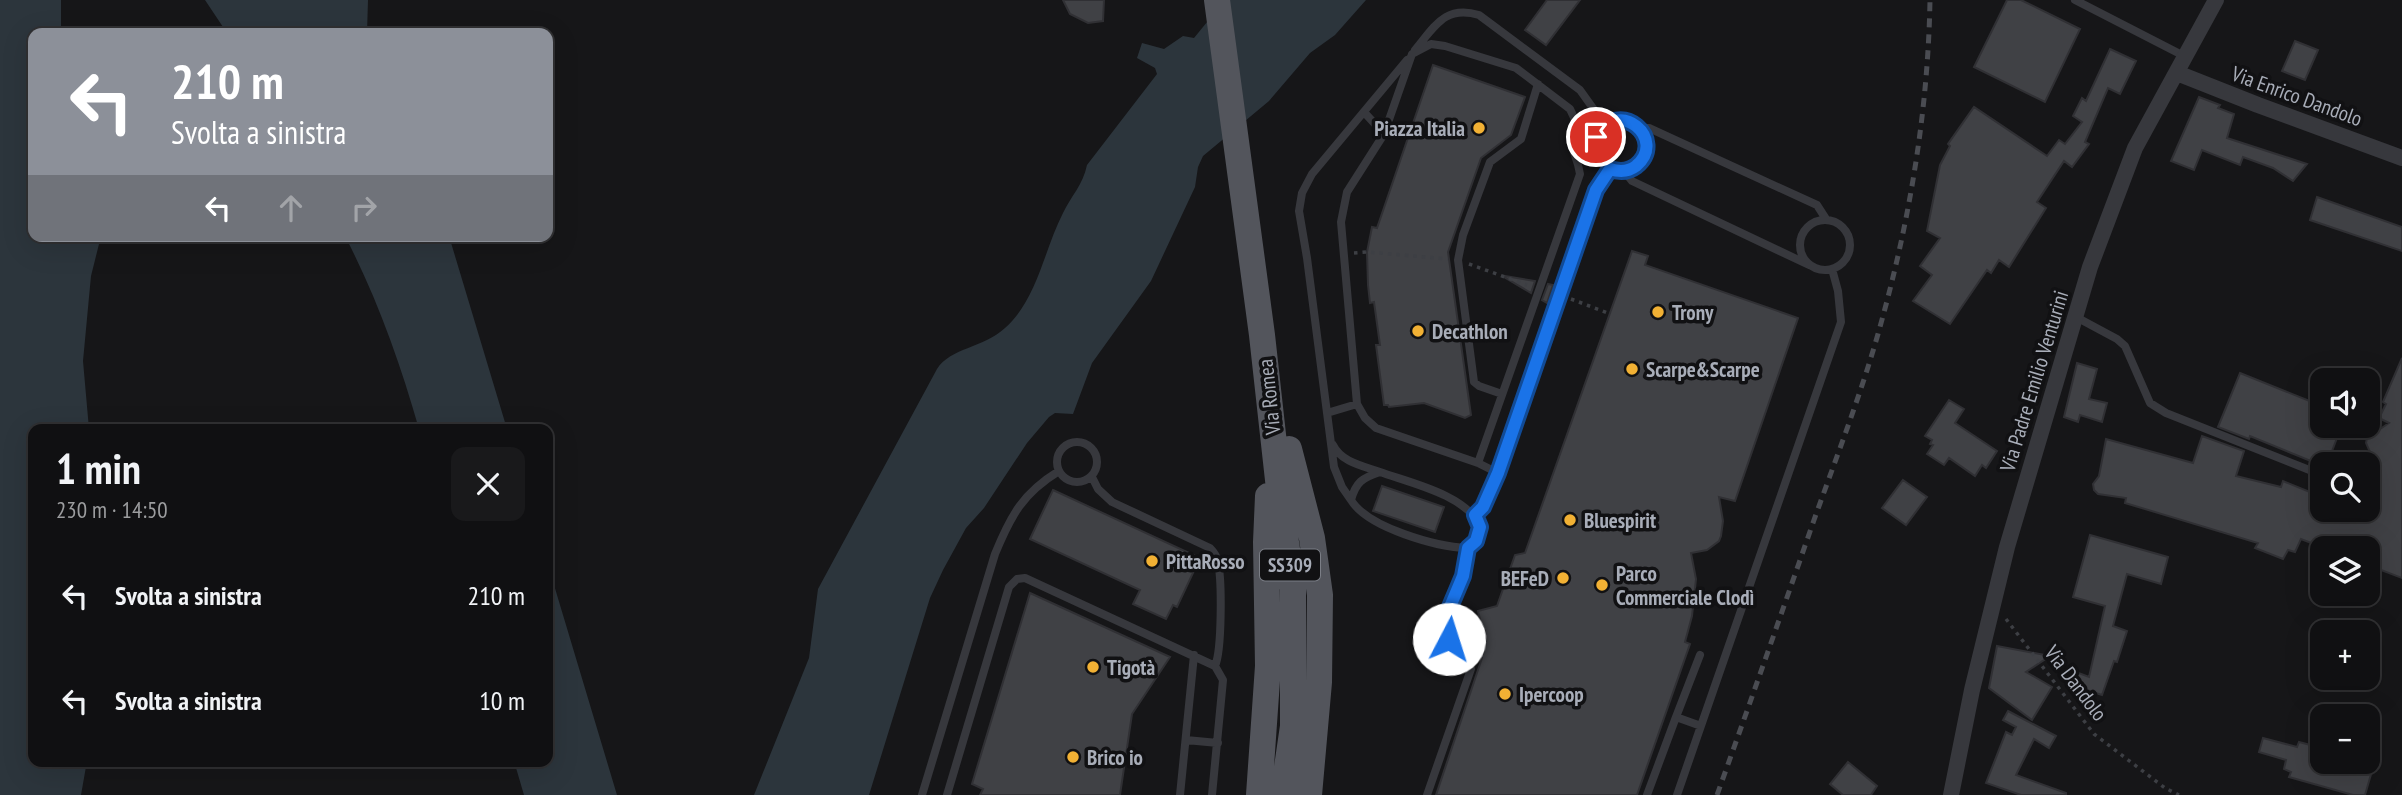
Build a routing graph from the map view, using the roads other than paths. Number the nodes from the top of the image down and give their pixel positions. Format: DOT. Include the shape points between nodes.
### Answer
graph roads {
  1 [pos="1217,0"];
  2 [pos="2075,0"];
  3 [pos="2216,0"];
  4 [pos="1412,54"];
  5 [pos="2186,57"];
  6 [pos="2177,73"];
  7 [pos="1538,84"];
  8 [pos="1364,112"];
  9 [pos="1605,125"];
  10 [pos="1640,128"];
  11 [pos="1384,134"];
  12 [pos="2402,158"];
  13 [pos="1610,169"];
  14 [pos="1624,171"];
  15 [pos="1826,219"];
  16 [pos="1809,265"];
  17 [pos="1832,269"];
  18 [pos="2076,317"];
  19 [pos="1262,335"];
  20 [pos="1502,394"];
  21 [pos="1357,404"];
  22 [pos="1327,413"];
  23 [pos="1330,439"];
  24 [pos="1478,463"];
  25 [pos="2310,470"];
  26 [pos="1059,471"];
  27 [pos="1380,472"];
  28 [pos="1498,473"];
  29 [pos="1092,477"];
  30 [pos="1351,500"];
  31 [pos="1475,515"];
  32 [pos="1468,548"];
  33 [pos="1700,655"];
  34 [pos="1194,656"];
  35 [pos="1215,666"];
  36 [pos="1675,717"];
  37 [pos="1701,726"];
  38 [pos="1186,740"];
  39 [pos="1218,743"];
  40 [pos="922,795"];
  41 [pos="947,795"];
  42 [pos="1180,795"];
  43 [pos="1213,795"];
  44 [pos="1259,795"];
  45 [pos="1283,795"];
  46 [pos="1310,795"];
  47 [pos="1427,795"];
  48 [pos="1647,795"];
  49 [pos="1677,795"];
  50 [pos="1951,795"];
  1 -- 19 [label="main road, Via Romea / SS309"];
  2 -- 5 [label="lane"];
  3 -- 5 [label="street, Via Padre Emilio Venturini"];
  4 -- 7 [label="lane" via="1431,44 1446,46 1516,68"];
  4 -- 8 [label="lane"];
  4 -- 9 [label="lane" via="1446,15 1464,11 1479,15 1580,90"];
  4 -- 11 [label="lane"];
  5 -- 6 [label="street, Via Padre Emilio Venturini"];
  6 -- 12 [label="street, Via Enrico Dandolo"];
  6 -- 18 [label="street, Via Padre Emilio Venturini" via="2130,160"];
  7 -- 20 [label="lane" via="1575,116 1572,153 1580,174"];
  7 -- 20 [label="lane" via="1521,139 1490,162 1458,260 1474,382"];
  8 -- 11 [label="lane"];
  8 -- 22 [label="lane" via="1312,174 1299,211"];
  9 -- 10 [label="lane" via="1619,120"];
  9 -- 13 [label="lane" via="1596,137 1596,152"];
  10 -- 14 [label="lane" via="1646,151 1638,164"];
  10 -- 15 [label="lane" via="1649,128 1817,205"];
  11 -- 21 [label="lane" via="1347,192 1341,222"];
  13 -- 14 [label="lane"];
  13 -- 28 [label="lane" via="1596,190"];
  14 -- 16 [label="lane" via="1632,181"];
  15 -- 16 [label="lane" via="1812,222 1800,239 1800,253"];
  15 -- 17 [label="lane" via="1839,224 1850,241 1844,261"];
  16 -- 17 [label="lane"];
  17 -- 37 [label="lane" via="1841,322"];
  18 -- 25 [label="lane" via="2125,346 2150,402 2166,413"];
  18 -- 50 [label="street, Via Padre Emilio Venturini" via="1993,602"];
  19 -- 44 [label="main road" via="1255,396 1268,496 1268,666"];
  19 -- 45 [label="main road, Via Romea / SS309" via="1293,589 1293,726"];
  19 -- 46 [label="main road" via="1312,538 1320,595 1320,682"];
  20 -- 24 [label="lane"];
  21 -- 22 [label="lane"];
  21 -- 24 [label="lane" via="1376,428"];
  22 -- 23 [label="lane"];
  23 -- 27 [label="lane" via="1336,453"];
  23 -- 30 [label="lane" via="1334,467"];
  24 -- 28 [label="lane"];
  26 -- 29 [label="lane" via="1072,482"];
  26 -- 29 [label="lane" via="1057,460 1063,448 1083,443 1097,457"];
  26 -- 40 [label="lane" via="1037,484 1006,527"];
  27 -- 30 [label="lane" via="1360,479"];
  27 -- 31 [label="lane" via="1459,502"];
  28 -- 31 [label="lane"];
  29 -- 35 [label="lane" via="1112,502 1216,554 1220,574"];
  30 -- 32 [label="lane" via="1364,516 1383,525 1449,548"];
  31 -- 32 [label="lane" via="1480,527"];
  32 -- 47 [label="lane" via="1463,576 1447,614 1449,639 1471,669"];
  33 -- 36 [label="lane"];
  34 -- 35 [label="lane"];
  34 -- 38 [label="lane"];
  34 -- 41 [label="lane" via="1026,579 1017,579 1006,596"];
  35 -- 39 [label="lane" via="1223,680"];
  36 -- 37 [label="lane"];
  36 -- 48 [label="lane"];
  37 -- 49 [label="lane"];
  38 -- 39 [label="lane"];
  38 -- 42 [label="lane"];
  39 -- 43 [label="lane"];
}
